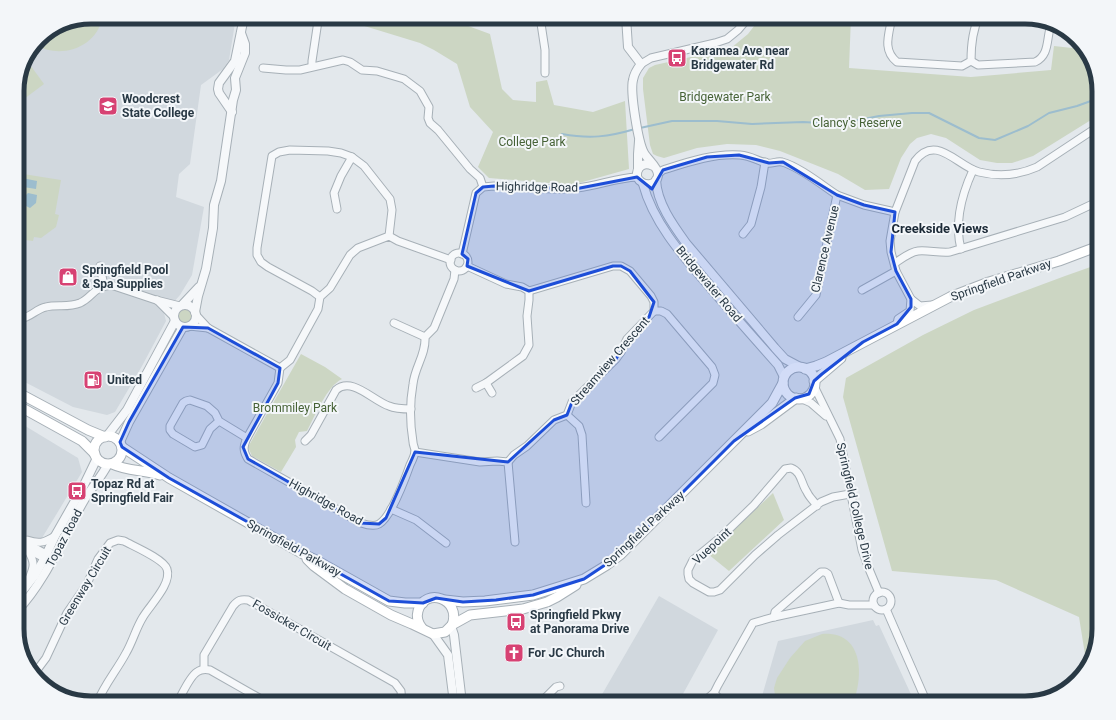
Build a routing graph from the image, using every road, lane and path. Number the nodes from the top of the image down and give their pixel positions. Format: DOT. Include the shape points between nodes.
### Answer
graph roads {
  1 [pos="243,24"];
  2 [pos="318,24"];
  3 [pos="541,24"];
  4 [pos="626,24"];
  5 [pos="743,24"];
  6 [pos="891,24"];
  7 [pos="975,24"];
  8 [pos="1051,29"];
  9 [pos="241,33"];
  10 [pos="971,61"];
  11 [pos="641,64"];
  12 [pos="312,66"];
  13 [pos="263,68"];
  14 [pos="545,73"];
  15 [pos="221,81"];
  16 [pos="235,83"];
  17 [pos="234,95"];
  18 [pos="221,96"];
  19 [pos="232,112"];
  20 [pos="1092,131"];
  21 [pos="639,140"];
  22 [pos="352,158"];
  23 [pos="765,162"];
  24 [pos="973,170"];
  25 [pos="657,172"];
  26 [pos="638,173"];
  27 [pos="644,184"];
  28 [pos="483,187"];
  29 [pos="837,195"];
  30 [pos="1092,204"];
  31 [pos="337,209"];
  32 [pos="895,212"];
  33 [pos="743,234"];
  34 [pos="389,236"];
  35 [pos="961,249"];
  36 [pos="1092,249"];
  37 [pos="462,254"];
  38 [pos="451,260"];
  39 [pos="100,266"];
  40 [pos="467,266"];
  41 [pos="896,267"];
  42 [pos="455,270"];
  43 [pos="202,282"];
  44 [pos="104,286"];
  45 [pos="862,290"];
  46 [pos="529,291"];
  47 [pos="320,297"];
  48 [pos="911,299"];
  49 [pos="156,300"];
  50 [pos="182,305"];
  51 [pos="933,305"];
  52 [pos="654,311"];
  53 [pos="196,314"];
  54 [pos="798,317"];
  55 [pos="24,318"];
  56 [pos="174,319"];
  57 [pos="394,323"];
  58 [pos="897,324"];
  59 [pos="186,326"];
  60 [pos="208,328"];
  61 [pos="425,337"];
  62 [pos="863,342"];
  63 [pos="280,368"];
  64 [pos="803,368"];
  65 [pos="784,380"];
  66 [pos="486,383"];
  67 [pos="814,384"];
  68 [pos="476,388"];
  69 [pos="492,393"];
  70 [pos="24,396"];
  71 [pos="798,398"];
  72 [pos="24,409"];
  73 [pos="411,409"];
  74 [pos="567,415"];
  75 [pos="829,419"];
  76 [pos="219,421"];
  77 [pos="106,436"];
  78 [pos="658,436"];
  79 [pos="247,438"];
  80 [pos="305,441"];
  81 [pos="734,441"];
  82 [pos="121,445"];
  83 [pos="415,452"];
  84 [pos="96,456"];
  85 [pos="508,462"];
  86 [pos="110,464"];
  87 [pos="169,478"];
  88 [pos="850,494"];
  89 [pos="586,503"];
  90 [pos="817,506"];
  91 [pos="391,509"];
  92 [pos="55,536"];
  93 [pos="24,540"];
  94 [pos="515,542"];
  95 [pos="24,543"];
  96 [pos="446,543"];
  97 [pos="24,548"];
  98 [pos="27,549"];
  99 [pos="302,554"];
  100 [pos="47,558"];
  101 [pos="584,579"];
  102 [pos="24,587"];
  103 [pos="24,590"];
  104 [pos="879,593"];
  105 [pos="445,600"];
  106 [pos="24,602"];
  107 [pos="423,603"];
  108 [pos="839,604"];
  109 [pos="874,604"];
  110 [pos="886,609"];
  111 [pos="774,617"];
  112 [pos="451,626"];
  113 [pos="422,628"];
  114 [pos="433,634"];
  115 [pos="38,669"];
  116 [pos="204,669"];
  117 [pos="560,686"];
  118 [pos="714,694"];
  119 [pos="100,696"];
  120 [pos="181,696"];
  121 [pos="256,696"];
  122 [pos="401,696"];
  123 [pos="453,696"];
  124 [pos="461,696"];
  125 [pos="547,696"];
  126 [pos="711,696"];
  127 [pos="924,696"];
  1 -- 9 [label="street"];
  2 -- 12 [label="street"];
  3 -- 14 [label="street"];
  4 -- 11 [label="street" via="628,47"];
  5 -- 11 [label="street" via="727,39 651,58"];
  6 -- 10 [label="street" via="887,48 897,62 962,66"];
  7 -- 10 [label="street"];
  8 -- 10 [label="street" via="1046,53 1042,59 1035,62 978,64"];
  9 -- 15 [label="street" via="235,62"];
  9 -- 16 [label="street" via="245,53"];
  11 -- 21 [label="street, Bridgewater Road" via="632,81"];
  12 -- 13 [label="street" via="300,70"];
  12 -- 28 [label="street" via="343,60 362,70 396,76 410,83 420,91 429,106 430,123 480,178"];
  15 -- 16 [label="street" via="228,79"];
  15 -- 18 [label="street" via="218,89"];
  16 -- 17 [label="street"];
  17 -- 18 [label="street" via="229,98"];
  17 -- 19 [label="street"];
  18 -- 19 [label="street"];
  19 -- 43 [label="street"];
  20 -- 24 [label="street" via="1026,172 1004,175"];
  21 -- 25 [label="street, Bridgewater Road" via="644,153"];
  21 -- 26 [label="street, Bridgewater Road"];
  22 -- 31 [label="street" via="334,193"];
  22 -- 34 [label="street" via="364,166 390,199 392,210"];
  22 -- 47 [label="street" via="341,152 290,150 272,156 257,255 260,262"];
  23 -- 25 [label="street, Clarence Avenue" via="739,155 707,157"];
  23 -- 29 [label="street, Clarence Avenue" via="783,162"];
  23 -- 33 [label="street" via="752,224"];
  24 -- 32 [label="street" via="941,150 935,149 919,155"];
  24 -- 35 [label="street" via="959,210"];
  25 -- 26 [label="street" via="647,164 640,166"];
  25 -- 27 [label="street" via="650,184"];
  25 -- 64 [label="street, Bridgewater Road" via="656,188 663,206 686,243 770,343 785,359"];
  26 -- 27 [label="street" via="640,183"];
  26 -- 28 [label="street, Highridge Road" via="575,189"];
  27 -- 65 [label="street, Bridgewater Road" via="653,209 686,259 778,365"];
  28 -- 37 [label="street, Highridge Road" via="476,193"];
  29 -- 32 [label="street" via="864,205"];
  29 -- 54 [label="street, Clarence Avenue" via="816,295"];
  30 -- 35 [label="street" via="1065,217"];
  32 -- 41 [label="street" via="890,240"];
  34 -- 38 [label="street"];
  34 -- 47 [label="street" via="358,248 344,263 330,288"];
  35 -- 41 [label="street" via="944,253 914,252"];
  36 -- 51 [label="main road, Springfield Parkway" via="989,282"];
  37 -- 38 [label="street" via="455,254"];
  37 -- 40 [label="street" via="468,259"];
  38 -- 42 [label="street" via="451,266"];
  39 -- 44 [label="street"];
  40 -- 42 [label="street" via="462,271"];
  40 -- 46 [label="street" via="506,284"];
  41 -- 45 [label="street"];
  41 -- 48 [label="street"];
  42 -- 61 [label="street, Highridge Road" via="454,279 434,328"];
  43 -- 50 [label="street"];
  43 -- 53 [label="street" via="196,302"];
  44 -- 49 [label="street" via="111,285"];
  44 -- 55 [label="street" via="82,302 46,307"];
  46 -- 52 [label="street, Streamview Crescent" via="613,266 621,266 630,271 651,296"];
  46 -- 66 [label="street" via="530,300 526,316 529,345 527,351"];
  47 -- 63 [label="street" via="318,310 290,360"];
  48 -- 51 [label="street" via="920,306"];
  48 -- 58 [label="street" via="910,311 898,319"];
  49 -- 50 [label="street"];
  49 -- 56 [label="street"];
  50 -- 53 [label="street" via="191,306"];
  50 -- 56 [label="street" via="175,310"];
  51 -- 58 [label="main road, Springfield Parkway"];
  52 -- 74 [label="street, Streamview Crescent" via="627,338 616,359 572,402"];
  52 -- 78 [label="street" via="667,314 712,367 715,375 713,382"];
  53 -- 59 [label="street" via="194,322"];
  53 -- 60 [label="street"];
  56 -- 59 [label="street" via="178,325"];
  56 -- 77 [label="street" via="127,410"];
  57 -- 61 [label="street"];
  58 -- 62 [label="main road, Springfield Parkway"];
  59 -- 60 [label="street"];
  59 -- 82 [label="street" via="129,422"];
  60 -- 63 [label="street"];
  61 -- 73 [label="street, Highridge Road" via="424,353 413,380"];
  62 -- 64 [label="main road, Springfield Parkway" via="826,362"];
  62 -- 67 [label="main road, Springfield Parkway" via="841,358"];
  63 -- 79 [label="street, Highridge Road" via="278,383"];
  64 -- 65 [label="main road" via="787,372"];
  64 -- 67 [label="main road" via="812,375"];
  65 -- 71 [label="main road" via="786,393"];
  65 -- 81 [label="main road, Springfield Parkway" via="772,403"];
  66 -- 68 [label="street"];
  66 -- 69 [label="street"];
  67 -- 71 [label="main road" via="809,394"];
  67 -- 75 [label="street, Springfield College Drive"];
  70 -- 77 [label="main road" via="83,427"];
  71 -- 75 [label="street, Springfield College Drive" via="811,404"];
  71 -- 81 [label="main road, Springfield Parkway"];
  72 -- 84 [label="main road" via="82,441"];
  73 -- 80 [label="street" via="389,406 346,384 336,390 311,435"];
  73 -- 83 [label="street, Highridge Road"];
  74 -- 85 [label="street, Streamview Crescent" via="554,420"];
  74 -- 89 [label="street" via="579,426 582,434"];
  75 -- 88 [label="street, Springfield College Drive" via="840,440"];
  76 -- 76 [label="street" via="207,406 190,400 183,403 170,430 195,447 199,447"];
  76 -- 79 [label="street"];
  77 -- 82 [label="main road" via="117,439"];
  77 -- 84 [label="main road" via="97,442 94,450"];
  79 -- 91 [label="street, Highridge Road" via="244,453 248,459 361,523 369,526 379,524"];
  81 -- 101 [label="main road, Springfield Parkway" via="620,555"];
  82 -- 86 [label="main road" via="119,459"];
  82 -- 87 [label="main road, Springfield Parkway"];
  83 -- 85 [label="street" via="480,462"];
  83 -- 91 [label="street, Highridge Road"];
  84 -- 86 [label="main road" via="104,463"];
  84 -- 92 [label="street, Topaz Road" via="84,484"];
  85 -- 94 [label="street"];
  86 -- 87 [label="main road, Springfield Parkway"];
  86 -- 100 [label="street, Topaz Road"];
  87 -- 99 [label="main road, Springfield Parkway"];
  88 -- 90 [label="street, Vuepoint" via="821,502"];
  88 -- 104 [label="street, Springfield College Drive" via="862,550"];
  90 -- 90 [label="street, Vuepoint" via="778,535 720,590 709,592 689,579 688,570 693,560 754,506 785,469 791,468 796,471"];
  91 -- 96 [label="street" via="416,520"];
  92 -- 93 [label="street" via="46,542"];
  92 -- 100 [label="street, Topaz Road"];
  95 -- 100 [label="street"];
  97 -- 98 [label="street"];
  98 -- 100 [label="street"];
  98 -- 102 [label="street, Topaz Road" via="32,558 33,569"];
  99 -- 107 [label="main road, Springfield Parkway" via="389,601 405,604"];
  99 -- 113 [label="main road" via="345,589 391,615"];
  100 -- 103 [label="street, Topaz Road"];
  100 -- 106 [label="street, Topaz Road" via="42,580"];
  101 -- 105 [label="main road, Springfield Parkway" via="533,595 485,601"];
  101 -- 112 [label="main road" via="547,602 523,609 470,616"];
  104 -- 109 [label="street"];
  104 -- 110 [label="street" via="890,597 890,606"];
  105 -- 107 [label="main road" via="431,598"];
  105 -- 112 [label="main road" via="453,611"];
  107 -- 113 [label="main road" via="419,607 417,617"];
  108 -- 109 [label="street"];
  108 -- 111 [label="street"];
  108 -- 111 [label="street" via="828,574 821,572 776,612"];
  109 -- 110 [label="street" via="879,610"];
  110 -- 127 [label="street"];
  111 -- 118 [label="street" via="750,626"];
  112 -- 114 [label="main road" via="445,632"];
  112 -- 124 [label="street"];
  113 -- 114 [label="main road"];
  114 -- 123 [label="street" via="448,656"];
  115 -- 119 [label="street, Greenway Circuit" via="46,658 67,613 87,584 98,559 110,543 124,541 161,562 168,570 168,575 160,594 143,616 126,654"];
  116 -- 120 [label="street" via="193,676"];
  116 -- 121 [label="street"];
  116 -- 122 [label="street, Fossicker Circuit" via="204,655 233,606 243,599 395,683"];
  117 -- 125 [label="street"];
  118 -- 126 [label="street"];
}
